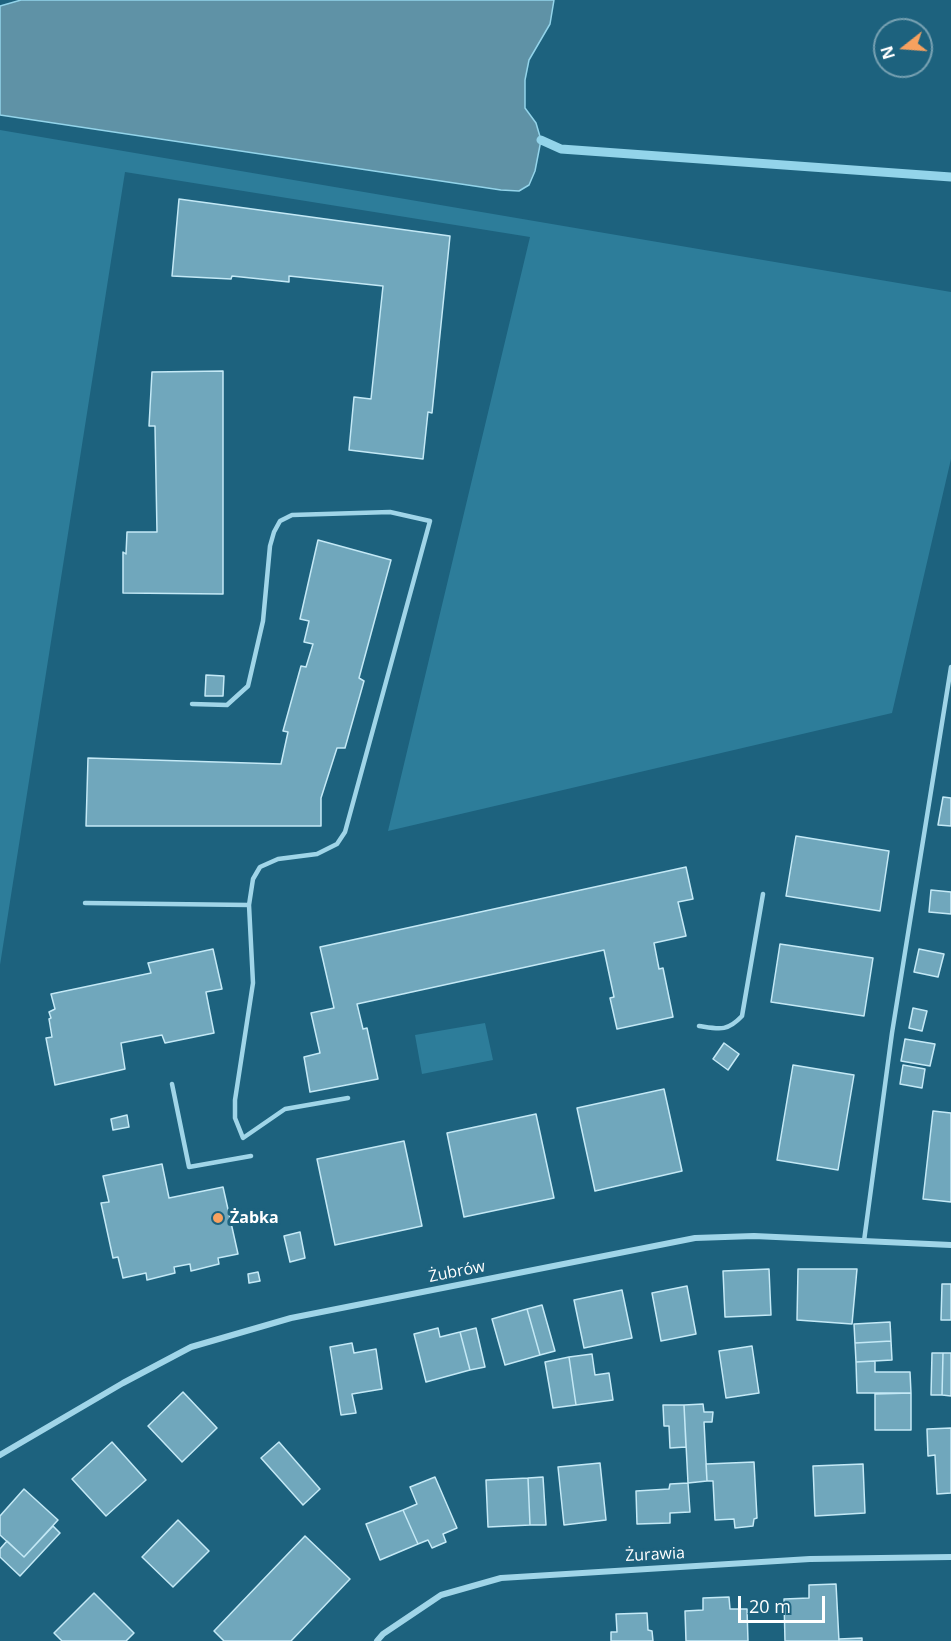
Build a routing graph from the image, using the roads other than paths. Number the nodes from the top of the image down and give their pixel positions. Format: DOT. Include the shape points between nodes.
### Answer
graph roads {
  1 [pos="951,668"];
  2 [pos="192,704"];
  3 [pos="764,894"];
  4 [pos="85,903"];
  5 [pos="249,905"];
  6 [pos="699,1026"];
  7 [pos="171,1084"];
  8 [pos="348,1098"];
  9 [pos="251,1156"];
  10 [pos="864,1241"];
  11 [pos="951,1245"];
  12 [pos="0,1455"];
  13 [pos="951,1557"];
  14 [pos="377,1641"];
  1 -- 10 [label="lane" via="892,1033"];
  2 -- 5 [label="lane" via="227,705 248,686 263,621 270,546 280,521 292,515 390,512 430,521 345,832 337,844 317,854 279,859 260,867 253,879"];
  3 -- 6 [label="lane" via="742,1016 733,1026 722,1029"];
  4 -- 5 [label="lane"];
  5 -- 8 [label="lane" via="253,983 235,1100 235,1118 243,1138 285,1108"];
  7 -- 9 [label="lane" via="189,1167"];
  10 -- 11 [label="street, Żubrów"];
  10 -- 12 [label="street, Żubrów" via="754,1236 695,1238 267,1324 191,1347"];
  13 -- 14 [label="street, Żurawia" via="810,1559 501,1578 441,1595"];
}
